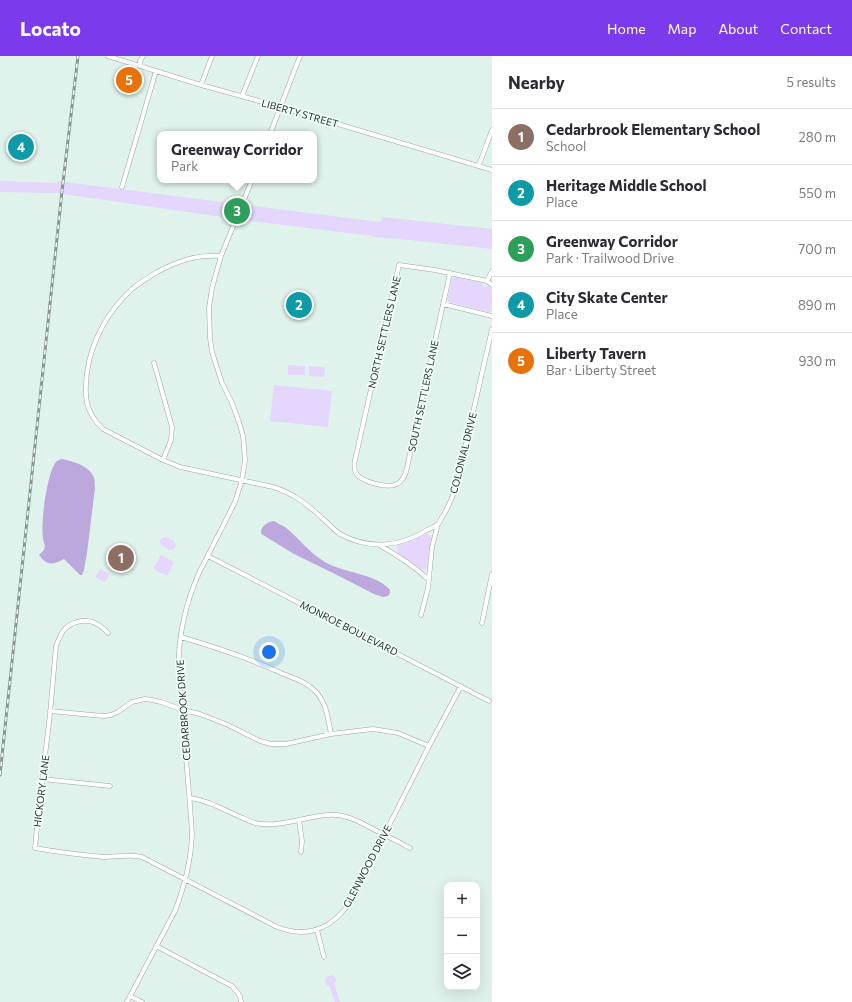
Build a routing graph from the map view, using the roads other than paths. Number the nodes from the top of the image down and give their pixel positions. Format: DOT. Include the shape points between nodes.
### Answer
graph roads {
  1 [pos="108,56"];
  2 [pos="143,56"];
  3 [pos="212,56"];
  4 [pos="258,56"];
  5 [pos="300,56"];
  6 [pos="140,66"];
  7 [pos="156,71"];
  8 [pos="202,85"];
  9 [pos="242,96"];
  10 [pos="281,107"];
  11 [pos="492,130"];
  12 [pos="271,131"];
  13 [pos="478,165"];
  14 [pos="492,170"];
  15 [pos="251,183"];
  16 [pos="122,187"];
  17 [pos="221,256"];
  18 [pos="492,271"];
  19 [pos="450,273"];
  20 [pos="487,281"];
  21 [pos="492,285"];
  22 [pos="443,304"];
  23 [pos="492,316"];
  24 [pos="492,329"];
  25 [pos="154,363"];
  26 [pos="163,460"];
  27 [pos="242,480"];
  28 [pos="366,481"];
  29 [pos="438,524"];
  30 [pos="379,545"];
  31 [pos="208,556"];
  32 [pos="492,574"];
  33 [pos="429,580"];
  34 [pos="421,615"];
  35 [pos="482,623"];
  36 [pos="108,633"];
  37 [pos="181,637"];
  38 [pos="461,686"];
  39 [pos="489,701"];
  40 [pos="183,710"];
  41 [pos="50,711"];
  42 [pos="331,734"];
  43 [pos="429,746"];
  44 [pos="42,779"];
  45 [pos="110,786"];
  46 [pos="190,798"];
  47 [pos="299,820"];
  48 [pos="384,835"];
  49 [pos="410,848"];
  50 [pos="301,852"];
  51 [pos="185,880"];
  52 [pos="317,930"];
  53 [pos="156,946"];
  54 [pos="324,957"];
  55 [pos="130,996"];
  56 [pos="127,1002"];
  57 [pos="142,1002"];
  58 [pos="241,1002"];
  1 -- 6 [label="street, LIBERTY STREET"];
  2 -- 6 [label="street"];
  3 -- 8 [label="street"];
  4 -- 9 [label="street"];
  5 -- 10 [label="street"];
  6 -- 7 [label="street, LIBERTY STREET"];
  7 -- 8 [label="street, LIBERTY STREET"];
  7 -- 16 [label="street"];
  8 -- 9 [label="street, LIBERTY STREET"];
  9 -- 10 [label="street, LIBERTY STREET"];
  10 -- 12 [label="street"];
  10 -- 13 [label="street, LIBERTY STREET"];
  11 -- 13 [label="street"];
  13 -- 14 [label="street, LIBERTY STREET"];
  15 -- 17 [label="street, CEDARBROOK DRIVE"];
  17 -- 26 [label="street" via="210,255 172,264 133,288 116,305 104,324 88,364 86,405 94,421 103,429"];
  17 -- 27 [label="street, CEDARBROOK DRIVE" via="209,308 210,338 222,383 243,436 245,460"];
  18 -- 20 [label="street"];
  19 -- 20 [label="street, NORTH SETTLERS LANE"];
  19 -- 22 [label="street, SOUTH SETTLERS LANE"];
  19 -- 28 [label="street, NORTH SETTLERS LANE" via="399,265 354,460 356,474"];
  20 -- 21 [label="street"];
  22 -- 23 [label="street"];
  22 -- 28 [label="street, SOUTH SETTLERS LANE" via="406,472 396,485 385,486"];
  24 -- 29 [label="street, COLONIAL DRIVE" via="456,486"];
  25 -- 26 [label="street" via="172,427 171,440"];
  26 -- 27 [label="street" via="180,467"];
  27 -- 30 [label="street" via="288,492 302,500 348,538"];
  27 -- 31 [label="street, CEDARBROOK DRIVE" via="235,502"];
  29 -- 30 [label="street" via="410,539"];
  29 -- 33 [label="street, COLONIAL DRIVE" via="432,547"];
  30 -- 33 [label="street" via="411,564"];
  31 -- 37 [label="street, CEDARBROOK DRIVE" via="194,585"];
  31 -- 38 [label="street, MONROE BOULEVARD"];
  32 -- 35 [label="street"];
  33 -- 34 [label="street, COLONIAL DRIVE"];
  36 -- 41 [label="street, HICKORY LANE" via="95,623 82,621 69,626 63,632 56,646"];
  37 -- 40 [label="street, CEDARBROOK DRIVE" via="179,676"];
  37 -- 42 [label="street" via="243,657 309,686 325,707"];
  38 -- 39 [label="street, MONROE BOULEVARD"];
  38 -- 43 [label="street, GLENWOOD DRIVE"];
  40 -- 41 [label="street" via="145,699 132,702 111,715"];
  40 -- 42 [label="street" via="200,714 271,744 294,743"];
  40 -- 46 [label="street, CEDARBROOK DRIVE"];
  41 -- 44 [label="street, HICKORY LANE"];
  42 -- 43 [label="street" via="373,729 398,733"];
  43 -- 48 [label="street, GLENWOOD DRIVE"];
  44 -- 45 [label="street"];
  44 -- 51 [label="street, HICKORY LANE" via="35,848 105,857 135,856 149,860"];
  46 -- 47 [label="street" via="255,823 281,824"];
  46 -- 51 [label="street, CEDARBROOK DRIVE" via="192,834"];
  47 -- 48 [label="street" via="335,814 351,818"];
  47 -- 50 [label="street"];
  48 -- 49 [label="street"];
  48 -- 52 [label="street, GLENWOOD DRIVE" via="344,910 332,922"];
  51 -- 52 [label="street, GLENWOOD DRIVE" via="284,930"];
  51 -- 53 [label="street, CEDARBROOK DRIVE" via="175,911"];
  52 -- 54 [label="street"];
  53 -- 55 [label="street, CEDARBROOK DRIVE"];
  53 -- 58 [label="street" via="232,986 240,996"];
  55 -- 56 [label="street, CEDARBROOK DRIVE"];
  55 -- 57 [label="street"];
}
